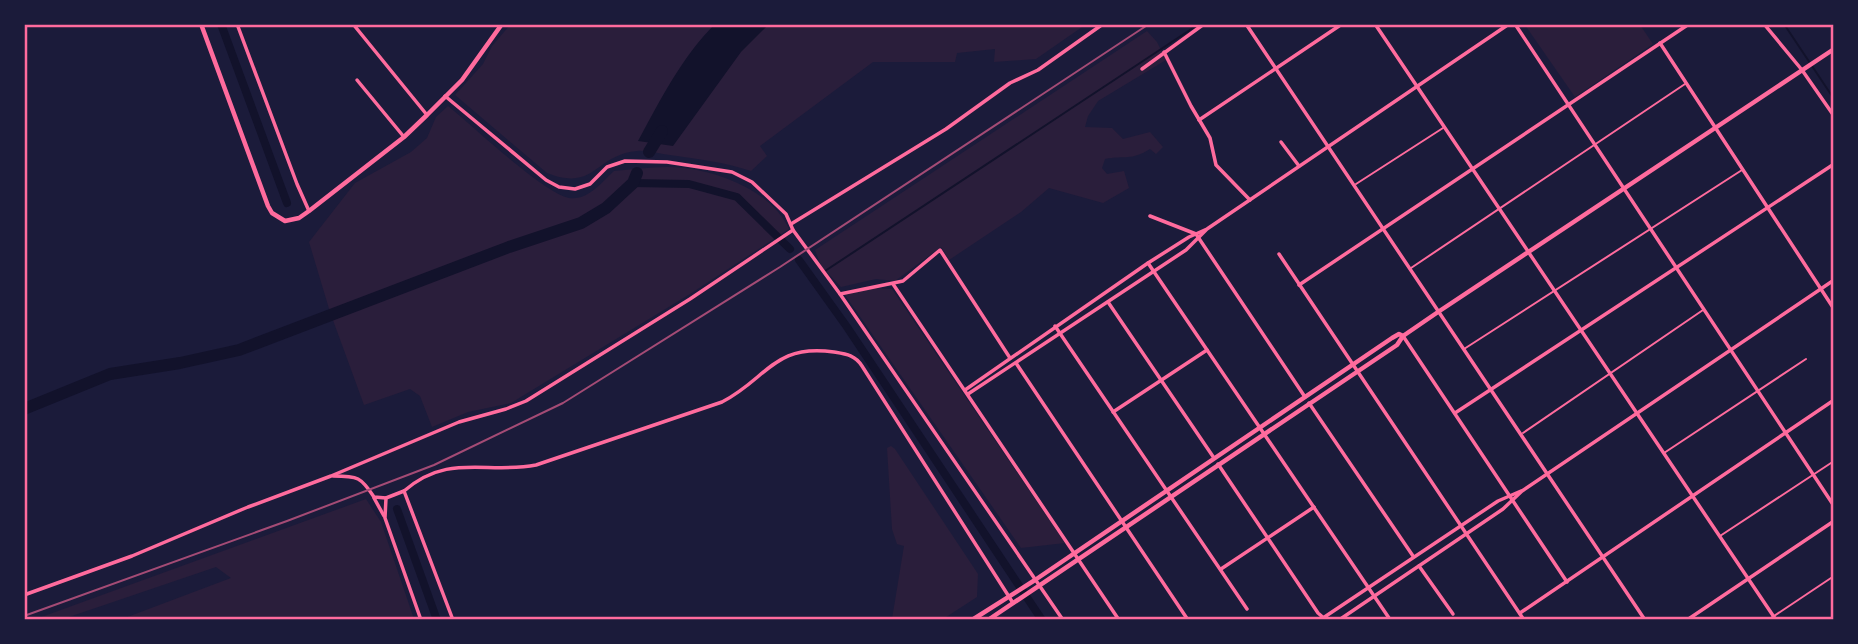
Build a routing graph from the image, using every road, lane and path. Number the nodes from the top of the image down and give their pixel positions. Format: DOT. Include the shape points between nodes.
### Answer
graph roads {
  1 [pos="201,24"];
  2 [pos="237,24"];
  3 [pos="353,24"];
  4 [pos="502,24"];
  5 [pos="1101,24"];
  6 [pos="1204,24"];
  7 [pos="1246,24"];
  8 [pos="1342,24"];
  9 [pos="1375,24"];
  10 [pos="1509,24"];
  11 [pos="1515,24"];
  12 [pos="1689,24"];
  13 [pos="1764,24"];
  14 [pos="1660,43"];
  15 [pos="1833,49"];
  16 [pos="1164,52"];
  17 [pos="1804,68"];
  18 [pos="1142,69"];
  19 [pos="1275,69"];
  20 [pos="357,80"];
  21 [pos="1686,83"];
  22 [pos="1416,87"];
  23 [pos="445,96"];
  24 [pos="1568,104"];
  25 [pos="427,115"];
  26 [pos="1833,117"];
  27 [pos="1199,120"];
  28 [pos="1444,128"];
  29 [pos="1715,128"];
  30 [pos="404,137"];
  31 [pos="1281,142"];
  32 [pos="1595,145"];
  33 [pos="1328,147"];
  34 [pos="1833,164"];
  35 [pos="1300,166"];
  36 [pos="1472,169"];
  37 [pos="1742,169"];
  38 [pos="1354,186"];
  39 [pos="1624,188"];
  40 [pos="1250,200"];
  41 [pos="1768,208"];
  42 [pos="1498,209"];
  43 [pos="309,211"];
  44 [pos="1150,216"];
  45 [pos="790,224"];
  46 [pos="1383,229"];
  47 [pos="1650,229"];
  48 [pos="793,230"];
  49 [pos="1198,236"];
  50 [pos="1527,253"];
  51 [pos="1279,254"];
  52 [pos="1149,262"];
  53 [pos="1676,268"];
  54 [pos="1410,269"];
  55 [pos="1154,271"];
  56 [pos="1833,280"];
  57 [pos="893,284"];
  58 [pos="1299,285"];
  59 [pos="1821,289"];
  60 [pos="1553,291"];
  61 [pos="840,294"];
  62 [pos="1108,302"];
  63 [pos="1833,309"];
  64 [pos="1704,310"];
  65 [pos="1438,312"];
  66 [pos="1055,326"];
  67 [pos="1580,331"];
  68 [pos="1060,334"];
  69 [pos="1403,336"];
  70 [pos="1464,349"];
  71 [pos="1207,350"];
  72 [pos="1730,350"];
  73 [pos="1010,358"];
  74 [pos="1806,359"];
  75 [pos="1016,363"];
  76 [pos="1353,364"];
  77 [pos="1357,371"];
  78 [pos="1609,374"];
  79 [pos="1162,380"];
  80 [pos="965,390"];
  81 [pos="1491,390"];
  82 [pos="1758,391"];
  83 [pos="968,394"];
  84 [pos="1305,397"];
  85 [pos="1833,400"];
  86 [pos="1309,403"];
  87 [pos="1114,412"];
  88 [pos="1455,414"];
  89 [pos="1636,414"];
  90 [pos="1260,427"];
  91 [pos="1264,433"];
  92 [pos="1785,433"];
  93 [pos="1521,434"];
  94 [pos="1663,454"];
  95 [pos="1214,458"];
  96 [pos="1833,461"];
  97 [pos="1218,464"];
  98 [pos="1547,474"];
  99 [pos="1813,474"];
  100 [pos="331,476"];
  101 [pos="404,491"];
  102 [pos="1522,491"];
  103 [pos="1169,493"];
  104 [pos="1509,495"];
  105 [pos="1692,496"];
  106 [pos="374,497"];
  107 [pos="386,498"];
  108 [pos="1513,500"];
  109 [pos="1833,506"];
  110 [pos="1314,507"];
  111 [pos="385,518"];
  112 [pos="1833,521"];
  113 [pos="1123,524"];
  114 [pos="1461,525"];
  115 [pos="1467,533"];
  116 [pos="1719,536"];
  117 [pos="1268,538"];
  118 [pos="1076,555"];
  119 [pos="1413,556"];
  120 [pos="1603,557"];
  121 [pos="1419,566"];
  122 [pos="1221,569"];
  123 [pos="1833,576"];
  124 [pos="1748,579"];
  125 [pos="1033,581"];
  126 [pos="1567,582"];
  127 [pos="1037,587"];
  128 [pos="1368,587"];
  129 [pos="1011,594"];
  130 [pos="24,595"];
  131 [pos="1374,596"];
  132 [pos="1016,601"];
  133 [pos="1247,609"];
  134 [pos="1520,613"];
  135 [pos="1453,614"];
  136 [pos="1389,618"];
  137 [pos="1774,618"];
  138 [pos="1324,619"];
  139 [pos="421,620"];
  140 [pos="453,620"];
  141 [pos="972,620"];
  142 [pos="988,620"];
  143 [pos="1063,620"];
  144 [pos="1119,620"];
  145 [pos="1188,620"];
  146 [pos="1339,620"];
  147 [pos="1524,620"];
  148 [pos="1645,620"];
  149 [pos="1687,620"];
  150 [pos="1768,620"];
  1 -- 43 [label="street" via="272,213 285,221"];
  2 -- 43 [label="street"];
  3 -- 25 [label="street"];
  4 -- 23 [label="street"];
  5 -- 45 [label="street" via="1038,70 1010,83 946,129"];
  6 -- 16 [label="street"];
  7 -- 19 [label="street"];
  8 -- 19 [label="street"];
  9 -- 22 [label="street"];
  10 -- 22 [label="street"];
  11 -- 24 [label="street"];
  12 -- 14 [label="street"];
  13 -- 17 [label="street"];
  14 -- 21 [label="street"];
  14 -- 24 [label="street"];
  15 -- 17 [label="street"];
  16 -- 18 [label="street"];
  16 -- 27 [label="street"];
  17 -- 26 [label="street"];
  17 -- 29 [label="street"];
  19 -- 27 [label="street"];
  19 -- 33 [label="street"];
  20 -- 30 [label="street"];
  21 -- 29 [label="street"];
  21 -- 32 [label="lane"];
  22 -- 28 [label="street"];
  22 -- 33 [label="street"];
  23 -- 25 [label="street"];
  23 -- 45 [label="street" via="559,187 575,189 590,184 607,167 625,160 705,166 752,182 786,214"];
  24 -- 32 [label="street"];
  24 -- 36 [label="street"];
  25 -- 30 [label="street"];
  27 -- 40 [label="street" via="1210,138 1216,165"];
  28 -- 36 [label="street"];
  28 -- 38 [label="lane"];
  29 -- 37 [label="street"];
  29 -- 39 [label="street"];
  30 -- 43 [label="street"];
  31 -- 35 [label="street"];
  32 -- 39 [label="street"];
  32 -- 42 [label="lane"];
  33 -- 35 [label="street"];
  33 -- 38 [label="street"];
  34 -- 41 [label="street"];
  35 -- 40 [label="street"];
  36 -- 42 [label="street"];
  36 -- 46 [label="street"];
  37 -- 41 [label="street"];
  37 -- 47 [label="lane"];
  38 -- 46 [label="street"];
  39 -- 47 [label="street"];
  39 -- 50 [label="street"];
  40 -- 49 [label="street"];
  41 -- 53 [label="street"];
  41 -- 59 [label="street"];
  42 -- 50 [label="street"];
  42 -- 54 [label="lane"];
  44 -- 49 [label="street"];
  45 -- 48 [label="street"];
  46 -- 54 [label="street"];
  46 -- 58 [label="street"];
  47 -- 53 [label="street"];
  47 -- 60 [label="lane"];
  48 -- 61 [label="street"];
  48 -- 100 [label="street" via="526,401 459,422"];
  49 -- 52 [label="street"];
  49 -- 55 [label="street"];
  49 -- 84 [label="street"];
  50 -- 60 [label="street"];
  50 -- 65 [label="street"];
  51 -- 58 [label="street"];
  52 -- 55 [label="street"];
  52 -- 66 [label="street"];
  53 -- 64 [label="street"];
  53 -- 67 [label="street"];
  54 -- 65 [label="street"];
  55 -- 62 [label="street"];
  55 -- 71 [label="street"];
  56 -- 59 [label="street"];
  57 -- 61 [label="street"];
  57 -- 73 [label="street" via="911,276 940,250"];
  57 -- 80 [label="street"];
  58 -- 76 [label="street"];
  59 -- 63 [label="street"];
  59 -- 72 [label="street"];
  60 -- 67 [label="street"];
  60 -- 70 [label="lane"];
  61 -- 125 [label="street"];
  62 -- 68 [label="street"];
  62 -- 79 [label="street"];
  64 -- 72 [label="street"];
  64 -- 78 [label="lane"];
  65 -- 69 [label="street"];
  65 -- 70 [label="street"];
  66 -- 68 [label="street"];
  66 -- 73 [label="street"];
  67 -- 78 [label="street"];
  67 -- 81 [label="street"];
  68 -- 75 [label="street"];
  68 -- 87 [label="street"];
  69 -- 76 [label="street"];
  69 -- 77 [label="street" via="1397,345"];
  69 -- 88 [label="street"];
  70 -- 81 [label="street"];
  71 -- 79 [label="street"];
  71 -- 90 [label="street"];
  72 -- 82 [label="street"];
  72 -- 89 [label="street"];
  73 -- 80 [label="street"];
  74 -- 82 [label="lane"];
  75 -- 83 [label="street"];
  75 -- 113 [label="street"];
  76 -- 77 [label="street"];
  76 -- 84 [label="street"];
  77 -- 86 [label="street"];
  77 -- 114 [label="street"];
  78 -- 89 [label="street"];
  78 -- 93 [label="lane"];
  79 -- 87 [label="street"];
  79 -- 95 [label="street"];
  80 -- 83 [label="street"];
  81 -- 88 [label="street"];
  81 -- 93 [label="street"];
  82 -- 92 [label="street"];
  82 -- 94 [label="lane"];
  83 -- 118 [label="street"];
  84 -- 90 [label="street"];
  85 -- 92 [label="street"];
  86 -- 91 [label="street"];
  86 -- 119 [label="street"];
  87 -- 103 [label="street"];
  88 -- 104 [label="street"];
  89 -- 94 [label="street"];
  89 -- 98 [label="street"];
  90 -- 91 [label="street"];
  90 -- 95 [label="street"];
  91 -- 97 [label="street"];
  91 -- 110 [label="street"];
  92 -- 99 [label="street"];
  92 -- 105 [label="street"];
  93 -- 98 [label="street"];
  94 -- 105 [label="street"];
  95 -- 103 [label="street"];
  96 -- 99 [label="lane"];
  97 -- 103 [label="street"];
  97 -- 117 [label="street"];
  98 -- 102 [label="street"];
  98 -- 120 [label="street"];
  99 -- 109 [label="street"];
  99 -- 116 [label="lane"];
  100 -- 106 [label="street" via="359,478"];
  100 -- 130 [label="street"];
  101 -- 107 [label="street"];
  101 -- 129 [label="street" via="417,481 454,468 536,465 722,402 793,353 810,349 843,353 862,366"];
  101 -- 140 [label="street"];
  102 -- 104 [label="street"];
  102 -- 108 [label="street"];
  103 -- 113 [label="street"];
  103 -- 122 [label="street"];
  104 -- 108 [label="street"];
  104 -- 114 [label="street"];
  105 -- 116 [label="street"];
  105 -- 120 [label="street"];
  106 -- 107 [label="street"];
  106 -- 111 [label="street"];
  107 -- 111 [label="street"];
  108 -- 115 [label="street"];
  108 -- 126 [label="street"];
  110 -- 117 [label="street"];
  110 -- 128 [label="street"];
  111 -- 139 [label="street"];
  112 -- 124 [label="street"];
  113 -- 118 [label="street"];
  113 -- 145 [label="street"];
  114 -- 115 [label="street"];
  114 -- 119 [label="street"];
  115 -- 121 [label="street"];
  115 -- 134 [label="street"];
  116 -- 124 [label="street"];
  117 -- 122 [label="street"];
  117 -- 138 [label="street"];
  118 -- 125 [label="street"];
  118 -- 127 [label="street"];
  118 -- 144 [label="street"];
  119 -- 128 [label="street"];
  120 -- 126 [label="street"];
  120 -- 148 [label="street"];
  121 -- 131 [label="street"];
  121 -- 135 [label="street"];
  122 -- 133 [label="street"];
  123 -- 137 [label="lane"];
  124 -- 137 [label="street"];
  124 -- 149 [label="street"];
  125 -- 127 [label="street"];
  125 -- 129 [label="street"];
  126 -- 134 [label="street"];
  127 -- 132 [label="street"];
  127 -- 143 [label="street"];
  128 -- 131 [label="street"];
  128 -- 138 [label="street"];
  129 -- 132 [label="street"];
  129 -- 141 [label="street"];
  131 -- 136 [label="street"];
  131 -- 146 [label="street"];
  132 -- 142 [label="street"];
  134 -- 147 [label="street"];
  137 -- 150 [label="lane"];
}
